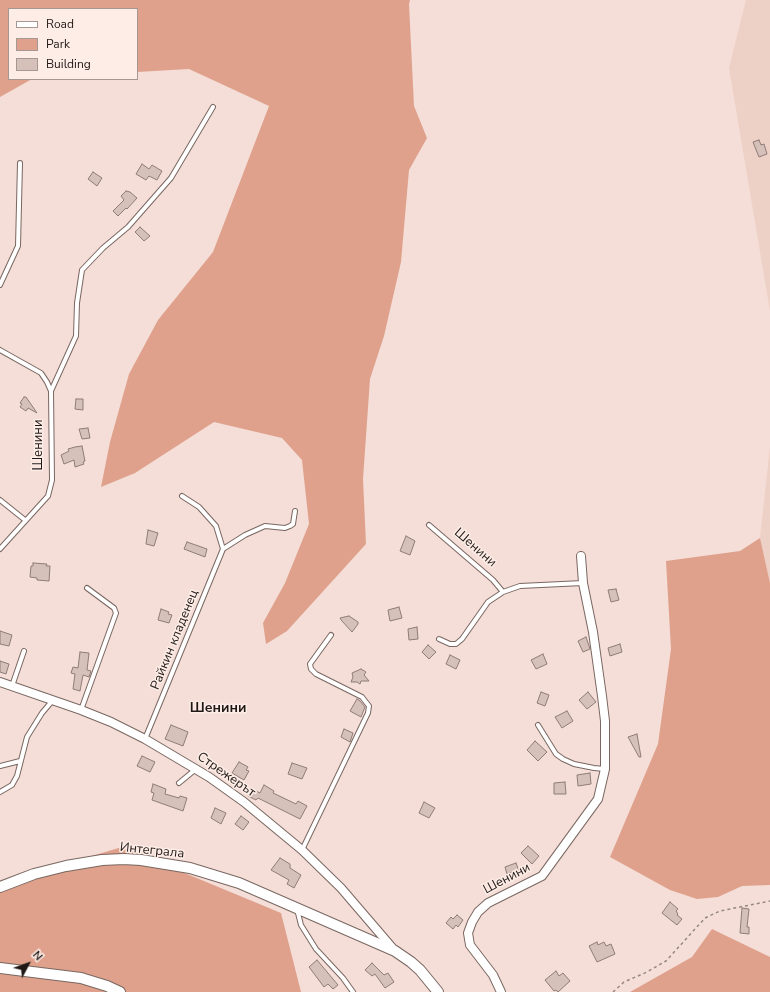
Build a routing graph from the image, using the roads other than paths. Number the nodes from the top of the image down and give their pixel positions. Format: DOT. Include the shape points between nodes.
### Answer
graph roads {
  1 [pos="213,106"];
  2 [pos="20,163"];
  3 [pos="0,285"];
  4 [pos="0,350"];
  5 [pos="51,391"];
  6 [pos="182,496"];
  7 [pos="0,500"];
  8 [pos="295,511"];
  9 [pos="25,520"];
  10 [pos="429,525"];
  11 [pos="0,549"];
  12 [pos="223,549"];
  13 [pos="581,556"];
  14 [pos="583,583"];
  15 [pos="87,588"];
  16 [pos="503,592"];
  17 [pos="331,635"];
  18 [pos="439,639"];
  19 [pos="24,651"];
  20 [pos="0,682"];
  21 [pos="12,686"];
  22 [pos="53,700"];
  23 [pos="81,710"];
  24 [pos="538,725"];
  25 [pos="145,739"];
  26 [pos="20,761"];
  27 [pos="0,766"];
  28 [pos="197,769"];
  29 [pos="605,769"];
  30 [pos="179,783"];
  31 [pos="0,792"];
  32 [pos="302,850"];
  33 [pos="0,887"];
  34 [pos="297,909"];
  35 [pos="395,951"];
  36 [pos="0,968"];
  37 [pos="120,992"];
  38 [pos="353,992"];
  39 [pos="438,992"];
  40 [pos="501,992"];
  1 -- 5 [label="lane" via="171,178 128,227 82,270 76,336"];
  2 -- 3 [label="lane" via="18,246"];
  4 -- 5 [label="lane, Шенини" via="41,373"];
  5 -- 9 [label="lane, Шенини" via="52,480 48,496"];
  6 -- 12 [label="lane" via="199,507 216,526"];
  7 -- 9 [label="lane"];
  8 -- 12 [label="lane" via="294,524 285,528 265,526"];
  9 -- 11 [label="lane, Шенини"];
  10 -- 16 [label="lane, Шенини" via="493,580"];
  12 -- 25 [label="lane, Райкин кладенец"];
  13 -- 14 [label="street, Шенини"];
  14 -- 16 [label="lane" via="520,586"];
  14 -- 29 [label="street, Шенини" via="593,632 605,721"];
  15 -- 23 [label="lane" via="114,608 116,613"];
  16 -- 18 [label="lane" via="488,602 456,644"];
  17 -- 32 [label="lane" via="310,664 311,669 362,697 369,706 368,713"];
  19 -- 21 [label="lane"];
  20 -- 21 [label="street, Стрежерът"];
  21 -- 22 [label="street, Стрежерът"];
  22 -- 23 [label="street, Стрежерът"];
  22 -- 26 [label="lane" via="27,737"];
  23 -- 25 [label="street, Стрежерът"];
  24 -- 29 [label="lane" via="556,754 562,759 574,764"];
  25 -- 28 [label="street, Стрежерът"];
  26 -- 27 [label="lane"];
  26 -- 31 [label="lane" via="12,785"];
  28 -- 30 [label="lane"];
  28 -- 32 [label="street, Стрежерът" via="244,802"];
  29 -- 40 [label="street, Шенини" via="598,799 542,876 488,903 472,922 468,933 470,945 493,975"];
  32 -- 35 [label="street, Стрежерът" via="341,888"];
  33 -- 34 [label="street, Интеграла" via="34,874 73,864 124,859 166,863 197,870 239,883"];
  34 -- 35 [label="street"];
  34 -- 38 [label="lane" via="301,925 316,949"];
  35 -- 39 [label="street" via="411,962"];
  36 -- 37 [label="street" via="81,978"];
}
